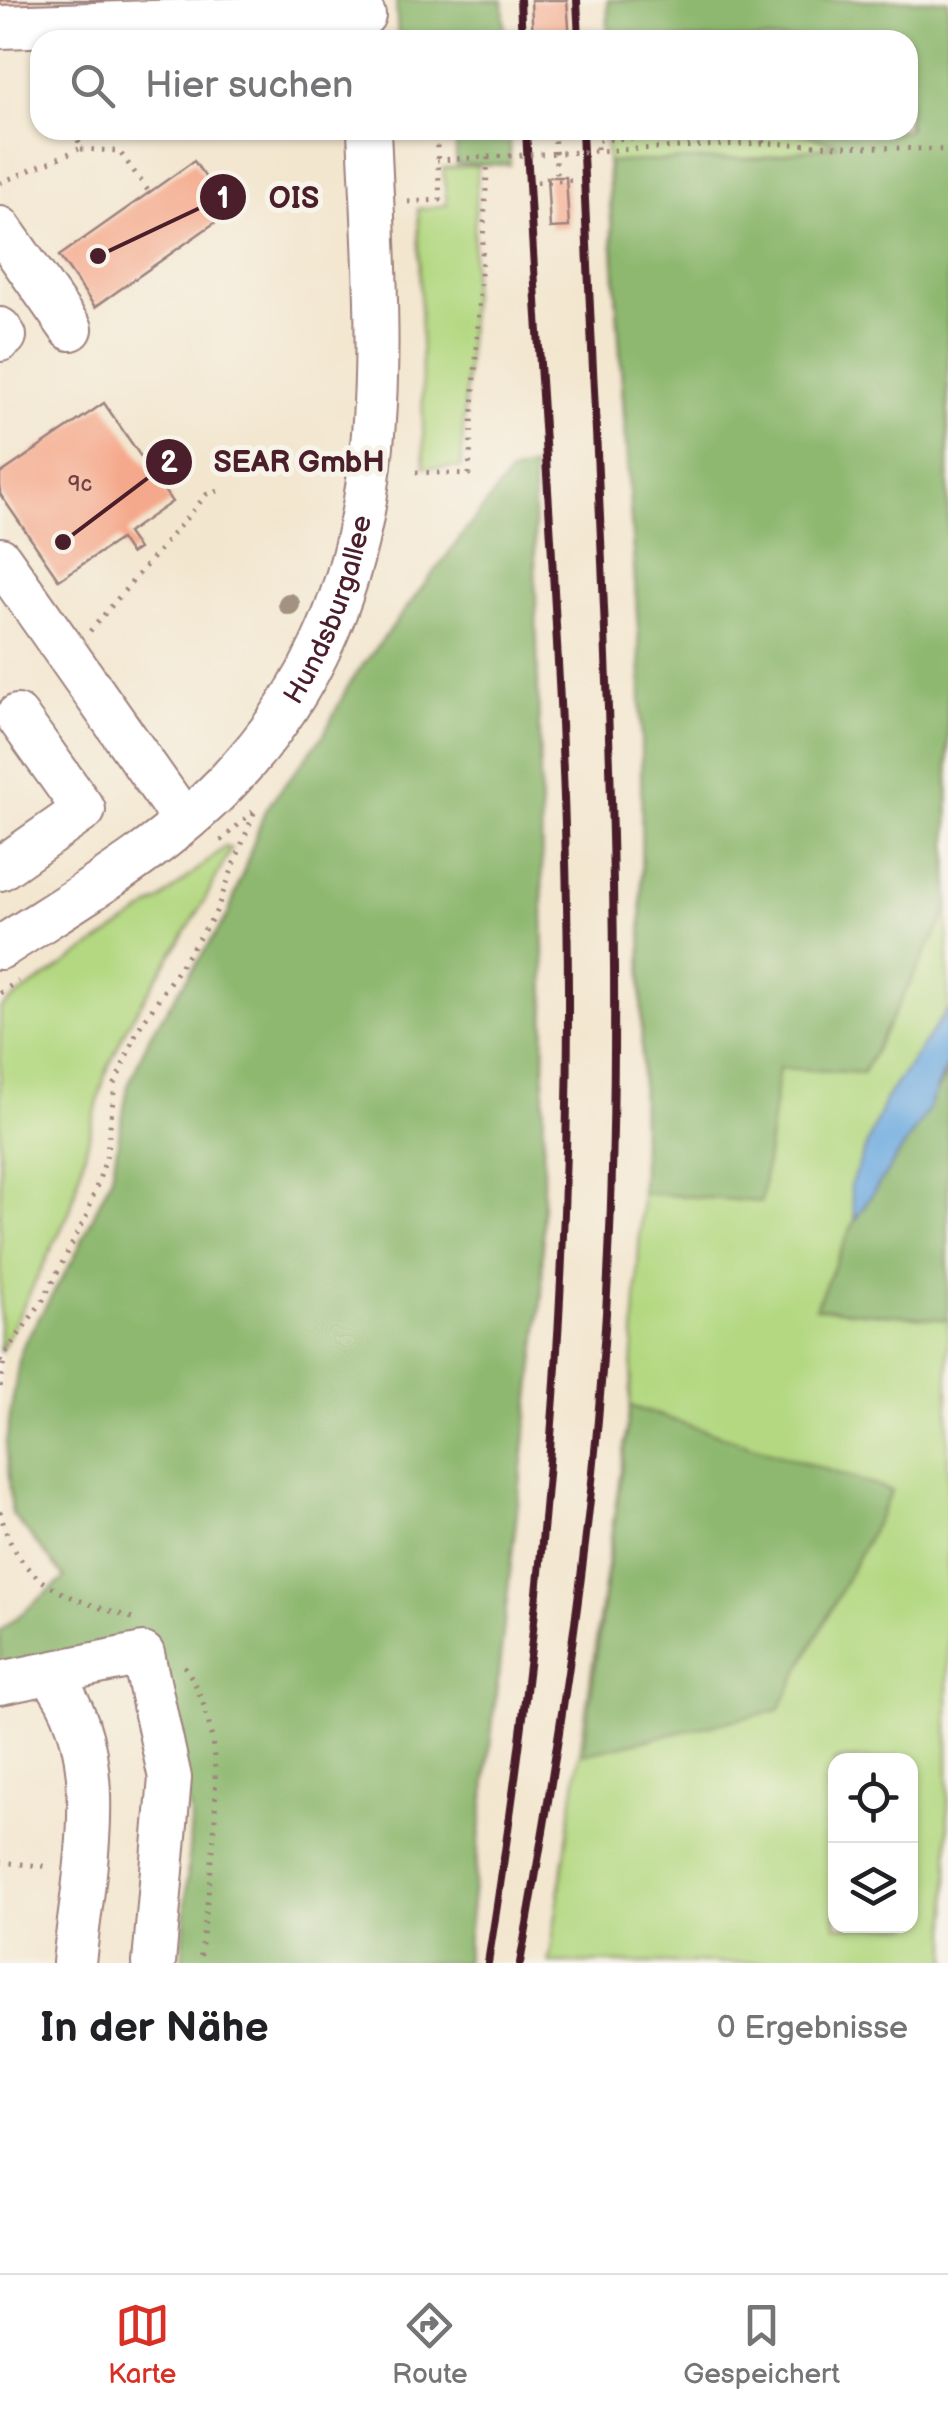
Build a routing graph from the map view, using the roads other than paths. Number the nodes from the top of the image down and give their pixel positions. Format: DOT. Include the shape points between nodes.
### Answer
graph roads {
  1 [pos="364,18"];
  2 [pos="0,27"];
  3 [pos="370,140"];
  4 [pos="0,228"];
  5 [pos="0,328"];
  6 [pos="71,330"];
  7 [pos="0,340"];
  8 [pos="0,560"];
  9 [pos="17,716"];
  10 [pos="184,821"];
  11 [pos="0,870"];
  12 [pos="0,948"];
  13 [pos="51,1676"];
  14 [pos="0,1684"];
  15 [pos="74,1963"];
  16 [pos="154,1963"];
  1 -- 2 [label="street"];
  3 -- 10 [label="street, Hundsburgallee" via="378,370 361,531 345,586 290,699 226,783"];
  4 -- 6 [label="street"];
  5 -- 7 [label="street"];
  8 -- 10 [label="street"];
  9 -- 11 [label="street" via="84,810"];
  10 -- 12 [label="street, Hundsburgallee"];
  13 -- 14 [label="street"];
  13 -- 15 [label="street" via="71,1699 84,1748 84,1870"];
  13 -- 16 [label="street" via="143,1654 170,1778"];
}
